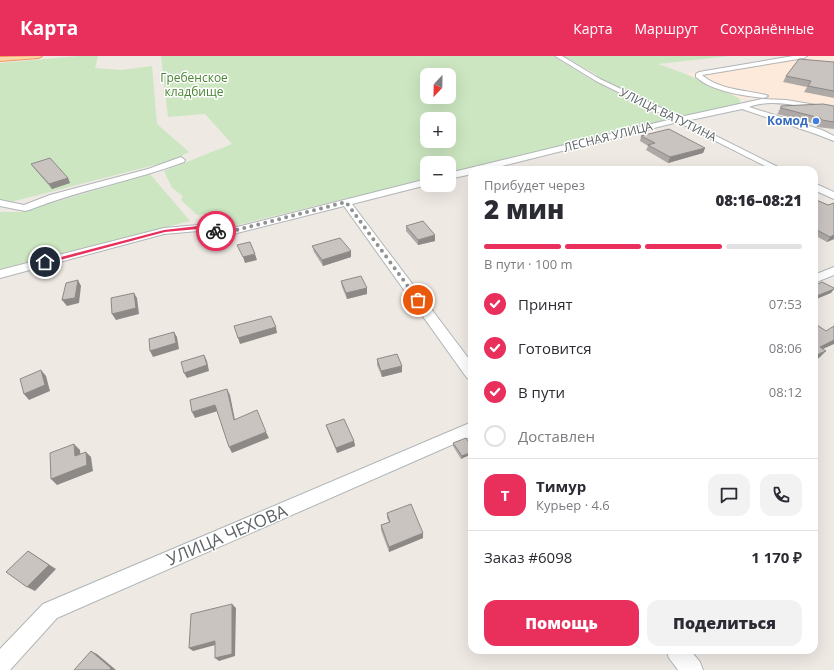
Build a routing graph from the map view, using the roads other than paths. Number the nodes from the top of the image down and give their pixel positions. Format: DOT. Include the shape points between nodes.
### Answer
graph roads {
  1 [pos="4,56"];
  2 [pos="38,56"];
  3 [pos="558,56"];
  4 [pos="0,58"];
  5 [pos="804,59"];
  6 [pos="828,102"];
  7 [pos="742,107"];
  8 [pos="834,110"];
  9 [pos="678,120"];
  10 [pos="819,132"];
  11 [pos="834,135"];
  12 [pos="834,139"];
  13 [pos="181,160"];
  14 [pos="491,166"];
  15 [pos="772,166"];
  16 [pos="468,172"];
  17 [pos="456,174"];
  18 [pos="420,184"];
  19 [pos="818,188"];
  20 [pos="834,196"];
  21 [pos="346,202"];
  22 [pos="0,203"];
  23 [pos="834,271"];
  24 [pos="0,274"];
  25 [pos="818,277"];
  26 [pos="468,369"];
  27 [pos="468,430"];
  28 [pos="681,654"];
  29 [pos="0,665"];
  30 [pos="692,670"];
  1 -- 4 [label="main road"];
  2 -- 4 [label="main road"];
  3 -- 9 [label="street, УЛИЦА ВАТУТИНА" via="598,80"];
  5 -- 6 [label="street" via="712,71 699,74 699,77 720,88 738,92"];
  7 -- 8 [label="street, ЛЕСНАЯ УЛИЦА" via="749,103 779,102"];
  7 -- 9 [label="street, ЛЕСНАЯ УЛИЦА"];
  7 -- 10 [label="street"];
  9 -- 14 [label="street, ЛЕСНАЯ УЛИЦА"];
  9 -- 15 [label="street, УЛИЦА ВАТУТИНА"];
  10 -- 11 [label="street"];
  10 -- 12 [label="street"];
  13 -- 22 [label="street" via="151,171 68,192 25,208"];
  16 -- 17 [label="street"];
  18 -- 21 [label="street"];
  19 -- 20 [label="street"];
  21 -- 24 [label="street" via="229,232 198,228 164,231"];
  21 -- 26 [label="street"];
  23 -- 25 [label="street"];
  27 -- 29 [label="street, УЛИЦА ЧЕХОВА" via="50,611"];
  28 -- 30 [label="street"];
}
